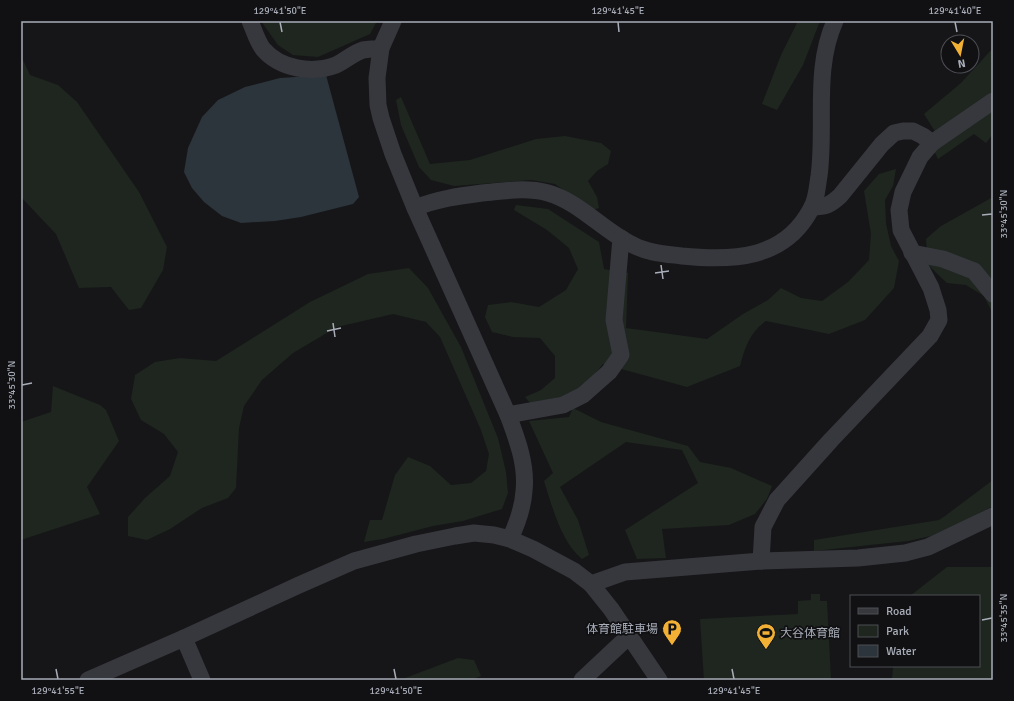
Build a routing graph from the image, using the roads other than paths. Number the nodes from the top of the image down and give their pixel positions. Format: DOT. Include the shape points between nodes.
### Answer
graph roads {
  1 [pos="250,21"];
  2 [pos="393,21"];
  3 [pos="835,21"];
  4 [pos="381,48"];
  5 [pos="993,101"];
  6 [pos="932,143"];
  7 [pos="812,207"];
  8 [pos="415,208"];
  9 [pos="620,238"];
  10 [pos="912,253"];
  11 [pos="993,294"];
  12 [pos="508,415"];
  13 [pos="993,516"];
  14 [pos="510,539"];
  15 [pos="762,561"];
  16 [pos="591,584"];
  17 [pos="629,636"];
  18 [pos="184,638"];
  19 [pos="88,680"];
  20 [pos="202,680"];
  21 [pos="582,680"];
  22 [pos="659,680"];
  1 -- 4 [label="street" via="262,48 284,65 310,70 325,68 337,65 362,50"];
  2 -- 4 [label="street"];
  3 -- 7 [label="street" via="830,32 822,72 821,159 816,198"];
  4 -- 8 [label="street" via="377,78 378,105 393,154"];
  5 -- 6 [label="street"];
  6 -- 7 [label="street" via="913,132 903,130 894,133 840,196 825,207"];
  6 -- 10 [label="street" via="920,157 903,192 899,210 901,230"];
  7 -- 9 [label="street" via="798,228 781,242 751,255 705,258 659,253 634,246"];
  8 -- 9 [label="street" via="431,201 465,195 516,189 533,190 560,197"];
  8 -- 12 [label="street"];
  9 -- 12 [label="street" via="614,320 622,355 609,372 583,395 563,405"];
  10 -- 11 [label="street" via="943,259 974,271"];
  10 -- 15 [label="street" via="931,288 939,320 930,336 777,500 763,527"];
  12 -- 14 [label="street" via="518,442 523,466 524,491 518,521"];
  13 -- 15 [label="street" via="928,547 905,553 858,558"];
  14 -- 16 [label="street" via="574,571"];
  14 -- 18 [label="street" via="474,533 386,551 354,561"];
  15 -- 16 [label="street" via="625,572"];
  16 -- 17 [label="street"];
  17 -- 21 [label="street"];
  17 -- 22 [label="street"];
  18 -- 19 [label="street"];
  18 -- 20 [label="street"];
}
